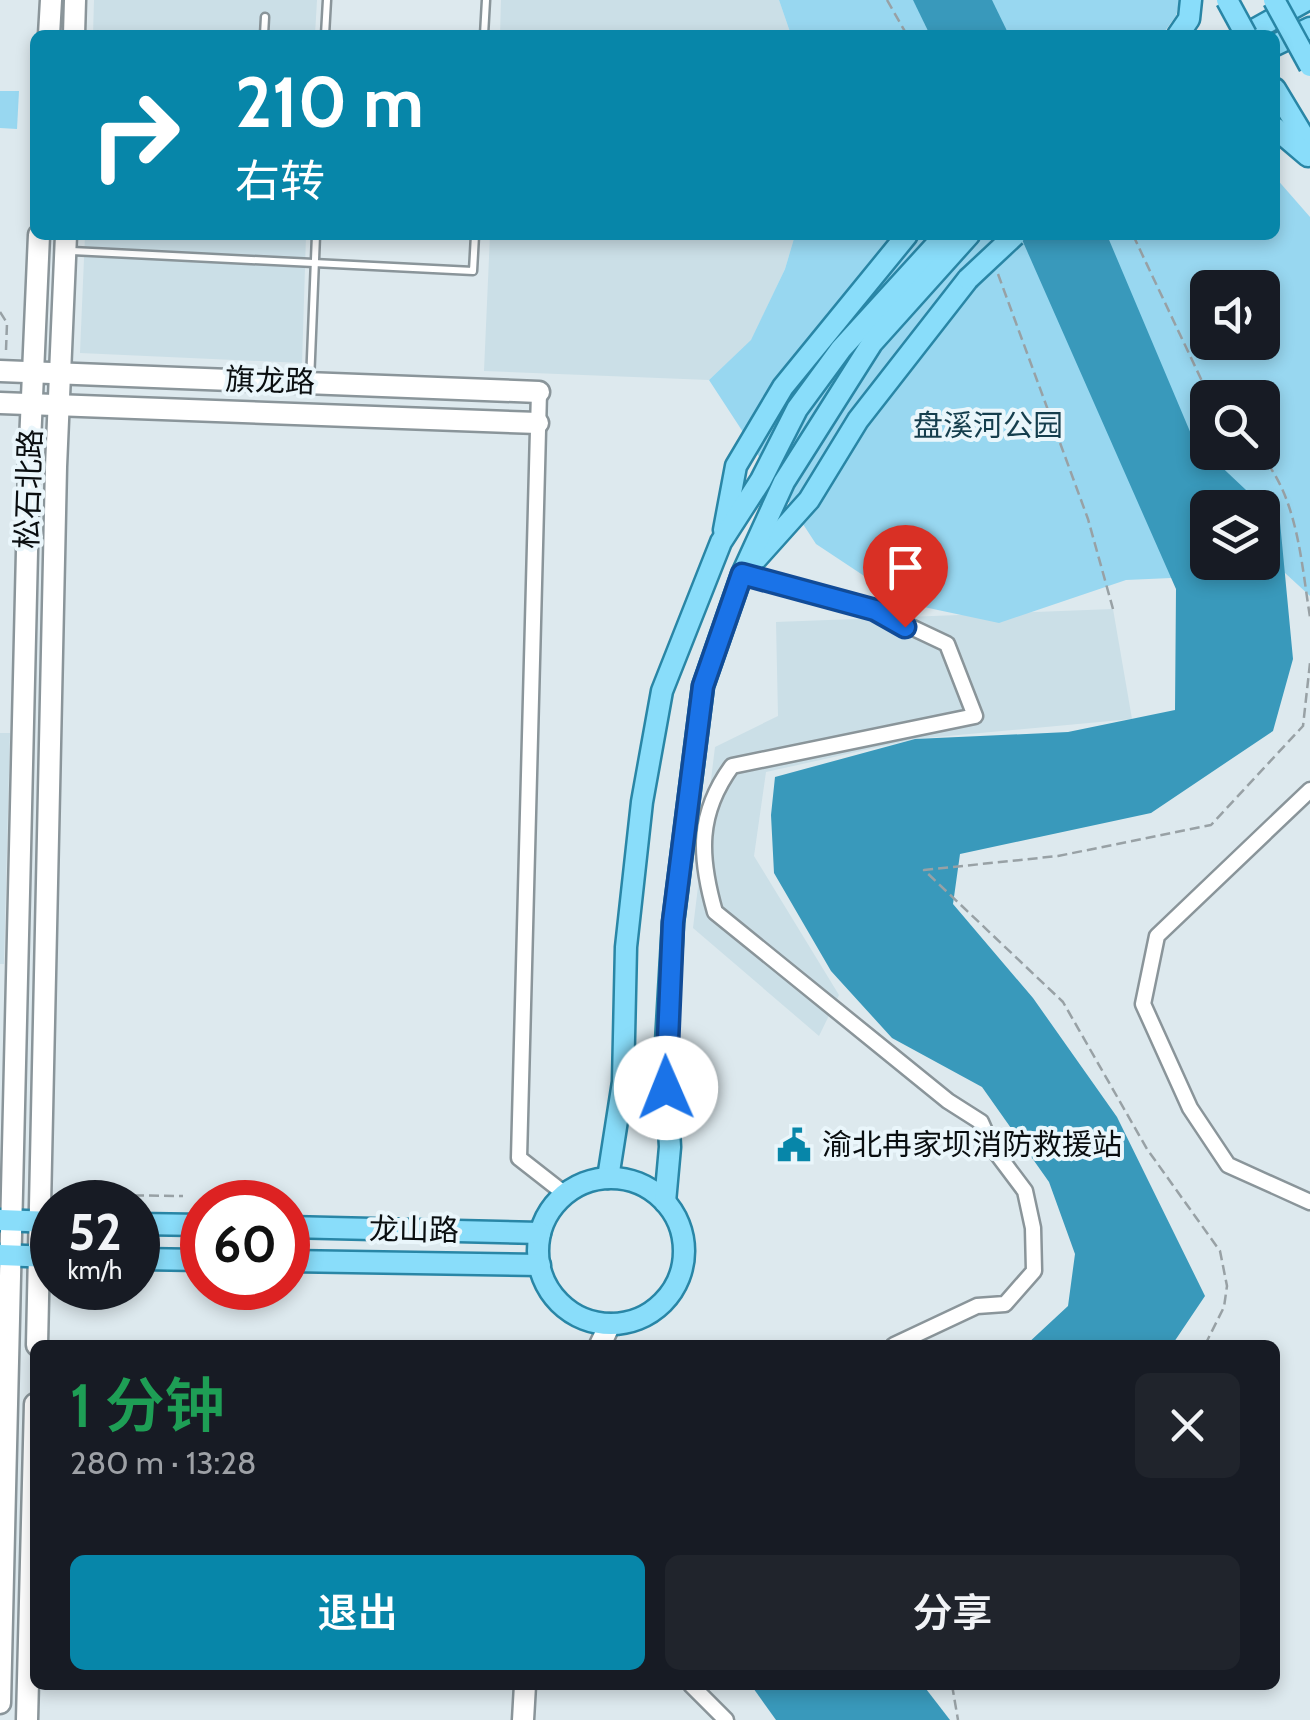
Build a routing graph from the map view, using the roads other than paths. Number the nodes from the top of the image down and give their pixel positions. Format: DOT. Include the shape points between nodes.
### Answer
graph roads {
  1 [pos="51,0"];
  2 [pos="76,0"];
  3 [pos="327,0"];
  4 [pos="486,0"];
  5 [pos="1191,0"];
  6 [pos="1226,0"];
  7 [pos="1274,0"];
  8 [pos="1308,0"];
  9 [pos="265,17"];
  10 [pos="1310,28"];
  11 [pos="50,30"];
  12 [pos="74,30"];
  13 [pos="264,30"];
  14 [pos="326,30"];
  15 [pos="484,30"];
  16 [pos="1181,30"];
  17 [pos="1242,30"];
  18 [pos="1254,30"];
  19 [pos="1280,43"];
  20 [pos="1310,66"];
  21 [pos="1280,96"];
  22 [pos="1280,132"];
  23 [pos="1310,147"];
  24 [pos="1310,158"];
  25 [pos="40,240"];
  26 [pos="316,240"];
  27 [pos="475,240"];
  28 [pos="903,240"];
  29 [pos="1010,240"];
  30 [pos="66,243"];
  31 [pos="940,248"];
  32 [pos="315,263"];
  33 [pos="2,372"];
  34 [pos="33,372"];
  35 [pos="60,373"];
  36 [pos="310,383"];
  37 [pos="539,392"];
  38 [pos="0,403"];
  39 [pos="32,404"];
  40 [pos="60,404"];
  41 [pos="538,422"];
  42 [pos="722,542"];
  43 [pos="742,574"];
  44 [pos="1310,790"];
  45 [pos="8,998"];
  46 [pos="44,999"];
  47 [pos="608,1178"];
  48 [pos="46,1180"];
  49 [pos="565,1194"];
  50 [pos="666,1202"];
  51 [pos="1310,1202"];
  52 [pos="6,1220"];
  53 [pos="310,1227"];
  54 [pos="540,1232"];
  55 [pos="5,1256"];
  56 [pos="30,1257"];
  57 [pos="310,1261"];
  58 [pos="540,1265"];
  59 [pos="41,1310"];
  60 [pos="610,1324"];
  61 [pos="38,1340"];
  62 [pos="602,1340"];
  63 [pos="905,1340"];
  64 [pos="2,1561"];
  65 [pos="30,1562"];
  66 [pos="525,1690"];
  67 [pos="696,1690"];
  68 [pos="0,1702"];
  69 [pos="27,1720"];
  70 [pos="523,1720"];
  71 [pos="726,1720"];
  1 -- 11 [label="main road"];
  2 -- 12 [label="main road"];
  3 -- 14 [label="lane"];
  4 -- 15 [label="lane"];
  5 -- 16 [label="main road"];
  6 -- 17 [label="main road, bridge"];
  7 -- 20 [label="main road, bridge"];
  8 -- 18 [label="main road"];
  9 -- 13 [label="lane"];
  10 -- 19 [label="main road"];
  21 -- 23 [label="main road"];
  22 -- 24 [label="main road"];
  25 -- 34 [label="main road, 松石北路"];
  26 -- 32 [label="lane"];
  27 -- 32 [label="lane" via="473,271"];
  28 -- 42 [label="main road" via="783,387 736,466"];
  29 -- 43 [label="main road, bridge" via="968,279 858,420 809,500"];
  30 -- 32 [label="lane"];
  30 -- 35 [label="main road, 松石北路"];
  31 -- 42 [label="main road" via="841,349 797,409"];
  31 -- 43 [label="main road" via="784,482"];
  32 -- 36 [label="lane"];
  33 -- 34 [label="main road, 旗龙路"];
  34 -- 35 [label="main road, 旗龙路"];
  34 -- 39 [label="main road, 松石北路"];
  35 -- 36 [label="main road, 旗龙路"];
  35 -- 40 [label="main road, 松石北路"];
  36 -- 37 [label="main road, 旗龙路"];
  37 -- 41 [label="street"];
  38 -- 39 [label="main road"];
  39 -- 40 [label="main road"];
  39 -- 45 [label="main road, 松石北路"];
  40 -- 41 [label="main road"];
  40 -- 46 [label="main road, 松石北路"];
  41 -- 49 [label="street" via="520,1158"];
  42 -- 47 [label="main road" via="662,691 642,802 626,947 624,1082"];
  43 -- 50 [label="main road" via="703,686 673,922 664,1059"];
  43 -- 63 [label="street" via="875,610 948,644 975,716 732,766 713,792 704,835 704,875 715,912 982,1122 1025,1190 1034,1271 1023,1286 1005,1304 978,1306"];
  44 -- 51 [label="street" via="1157,936 1143,1004 1190,1108 1228,1165"];
  45 -- 46 [label="main road"];
  45 -- 52 [label="main road, 松石北路"];
  46 -- 48 [label="main road, 松石北路"];
  47 -- 49 [label="main road"];
  47 -- 50 [label="main road" via="649,1188"];
  49 -- 54 [label="main road"];
  50 -- 60 [label="main road" via="684,1246 672,1292 656,1309"];
  52 -- 55 [label="main road, 松石北路"];
  53 -- 54 [label="main road, 龙山路"];
  54 -- 58 [label="main road"];
  55 -- 56 [label="main road"];
  55 -- 64 [label="main road, 松石北路"];
  57 -- 58 [label="main road, 龙山路"];
  58 -- 60 [label="main road" via="564,1307"];
  59 -- 61 [label="main road, 松石北路"];
  60 -- 62 [label="main road"];
  64 -- 65 [label="main road"];
  64 -- 68 [label="main road, 松石北路"];
  65 -- 69 [label="main road"];
  66 -- 70 [label="main road"];
  67 -- 71 [label="street"];
}
